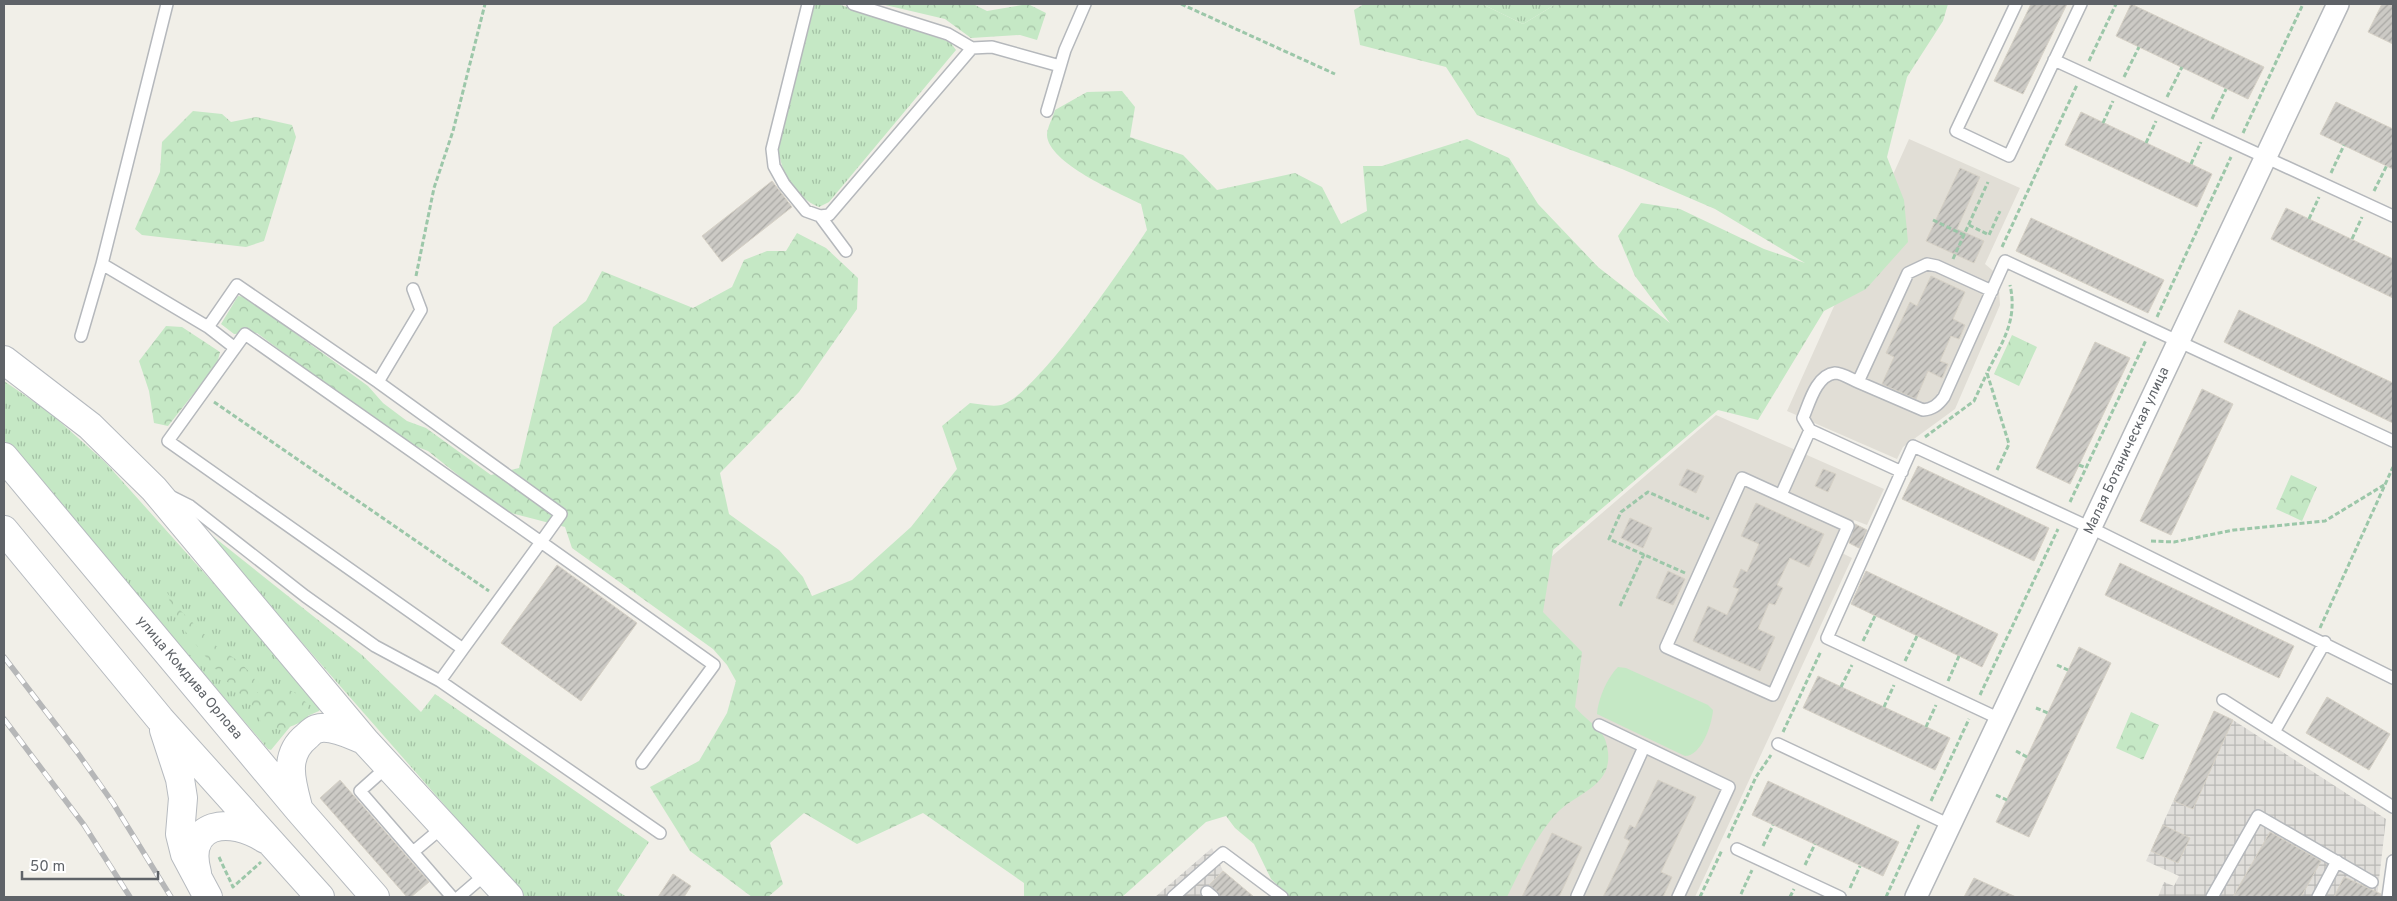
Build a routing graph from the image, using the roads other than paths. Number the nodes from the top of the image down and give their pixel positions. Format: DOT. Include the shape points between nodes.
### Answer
graph roads {
  1 [pos="167,4"];
  2 [pos="808,4"];
  3 [pos="853,4"];
  4 [pos="1085,4"];
  5 [pos="2016,4"];
  6 [pos="2081,4"];
  7 [pos="2338,4"];
  8 [pos="972,48"];
  9 [pos="2054,60"];
  10 [pos="1060,66"];
  11 [pos="1048,111"];
  12 [pos="2266,156"];
  13 [pos="820,216"];
  14 [pos="2393,216"];
  15 [pos="846,251"];
  16 [pos="102,264"];
  17 [pos="413,289"];
  18 [pos="1992,291"];
  19 [pos="208,327"];
  20 [pos="81,336"];
  21 [pos="2178,342"];
  22 [pos="235,348"];
  23 [pos="4,360"];
  24 [pos="378,382"];
  25 [pos="1858,382"];
  26 [pos="1810,430"];
  27 [pos="2393,442"];
  28 [pos="4,458"];
  29 [pos="1902,472"];
  30 [pos="154,489"];
  31 [pos="1781,495"];
  32 [pos="2091,528"];
  33 [pos="4,530"];
  34 [pos="541,542"];
  35 [pos="2321,640"];
  36 [pos="463,649"];
  37 [pos="2393,678"];
  38 [pos="440,680"];
  39 [pos="2223,700"];
  40 [pos="160,719"];
  41 [pos="2000,719"];
  42 [pos="1599,726"];
  43 [pos="2274,732"];
  44 [pos="365,741"];
  45 [pos="1778,744"];
  46 [pos="1644,747"];
  47 [pos="642,763"];
  48 [pos="389,765"];
  49 [pos="2393,807"];
  50 [pos="299,810"];
  51 [pos="1950,825"];
  52 [pos="444,826"];
  53 [pos="660,833"];
  54 [pos="1737,849"];
  55 [pos="413,852"];
  56 [pos="271,857"];
  57 [pos="2337,861"];
  58 [pos="2393,861"];
  59 [pos="487,873"];
  60 [pos="2372,882"];
  61 [pos="204,891"];
  62 [pos="1576,896"];
  63 [pos="320,897"];
  64 [pos="375,897"];
  65 [pos="452,897"];
  66 [pos="459,897"];
  67 [pos="509,897"];
  68 [pos="1173,897"];
  69 [pos="1282,897"];
  70 [pos="1678,897"];
  71 [pos="1840,897"];
  72 [pos="1916,897"];
  73 [pos="2212,897"];
  74 [pos="2318,897"];
  75 [pos="2388,897"];
  1 -- 16 [label="lane"];
  2 -- 13 [label="lane" via="772,149 774,166 784,184 806,210"];
  3 -- 8 [label="lane" via="948,34"];
  4 -- 10 [label="lane"];
  5 -- 9 [label="lane" via="1956,131 2009,156"];
  6 -- 9 [label="lane"];
  7 -- 12 [label="street, Малая Ботаническая улица"];
  8 -- 10 [label="lane" via="992,47"];
  8 -- 13 [label="lane" via="830,215"];
  9 -- 12 [label="lane"];
  10 -- 11 [label="lane"];
  12 -- 14 [label="lane"];
  12 -- 21 [label="street, Малая Ботаническая улица"];
  13 -- 15 [label="lane"];
  16 -- 19 [label="lane"];
  16 -- 20 [label="lane"];
  17 -- 24 [label="lane" via="421,310"];
  18 -- 21 [label="lane" via="2005,261"];
  18 -- 25 [label="lane" via="1926,264 1908,273"];
  18 -- 25 [label="lane" via="1944,397 1932,409 1916,408"];
  19 -- 22 [label="lane"];
  19 -- 24 [label="lane" via="237,285"];
  21 -- 27 [label="lane"];
  21 -- 32 [label="street, Малая Ботаническая улица"];
  22 -- 34 [label="lane" via="245,334"];
  22 -- 36 [label="lane" via="168,442"];
  23 -- 30 [label="street" via="90,426"];
  24 -- 34 [label="lane" via="561,514"];
  25 -- 26 [label="lane" via="1835,373 1821,380 1803,418"];
  26 -- 29 [label="lane"];
  26 -- 31 [label="lane"];
  28 -- 50 [label="street, улица Комдива Орлова"];
  29 -- 32 [label="lane" via="1913,446"];
  29 -- 41 [label="lane" via="1827,638"];
  30 -- 38 [label="lane" via="190,506 304,596 375,646"];
  30 -- 44 [label="street"];
  31 -- 31 [label="lane" via="1848,526 1773,694 1666,647 1742,478"];
  32 -- 35 [label="lane"];
  32 -- 41 [label="street, Малая Ботаническая улица"];
  33 -- 40 [label="street"];
  34 -- 36 [label="lane"];
  34 -- 47 [label="lane" via="714,665"];
  35 -- 37 [label="lane"];
  35 -- 43 [label="lane"];
  36 -- 38 [label="lane"];
  38 -- 53 [label="lane"];
  39 -- 43 [label="lane"];
  40 -- 56 [label="street"];
  40 -- 61 [label="street" via="180,779 183,798 180,834 185,854"];
  41 -- 51 [label="street, Малая Ботаническая улица"];
  42 -- 46 [label="lane"];
  43 -- 49 [label="lane"];
  44 -- 48 [label="street"];
  44 -- 50 [label="street" via="329,728 316,729 300,741 290,761"];
  45 -- 51 [label="lane"];
  46 -- 62 [label="lane"];
  46 -- 70 [label="lane" via="1729,786"];
  48 -- 52 [label="street"];
  48 -- 55 [label="lane" via="360,791"];
  50 -- 64 [label="street, улица Комдива Орлова"];
  51 -- 72 [label="street, Малая Ботаническая улица"];
  52 -- 55 [label="lane"];
  52 -- 59 [label="street"];
  54 -- 71 [label="lane"];
  55 -- 65 [label="lane"];
  56 -- 61 [label="street" via="256,833 236,825 220,825 206,831 196,843 194,857"];
  56 -- 63 [label="street"];
  57 -- 60 [label="lane"];
  57 -- 73 [label="lane" via="2258,816"];
  57 -- 74 [label="lane"];
  58 -- 75 [label="lane"];
  59 -- 66 [label="lane"];
  59 -- 67 [label="street"];
  68 -- 69 [label="lane" via="1223,853"];
}
